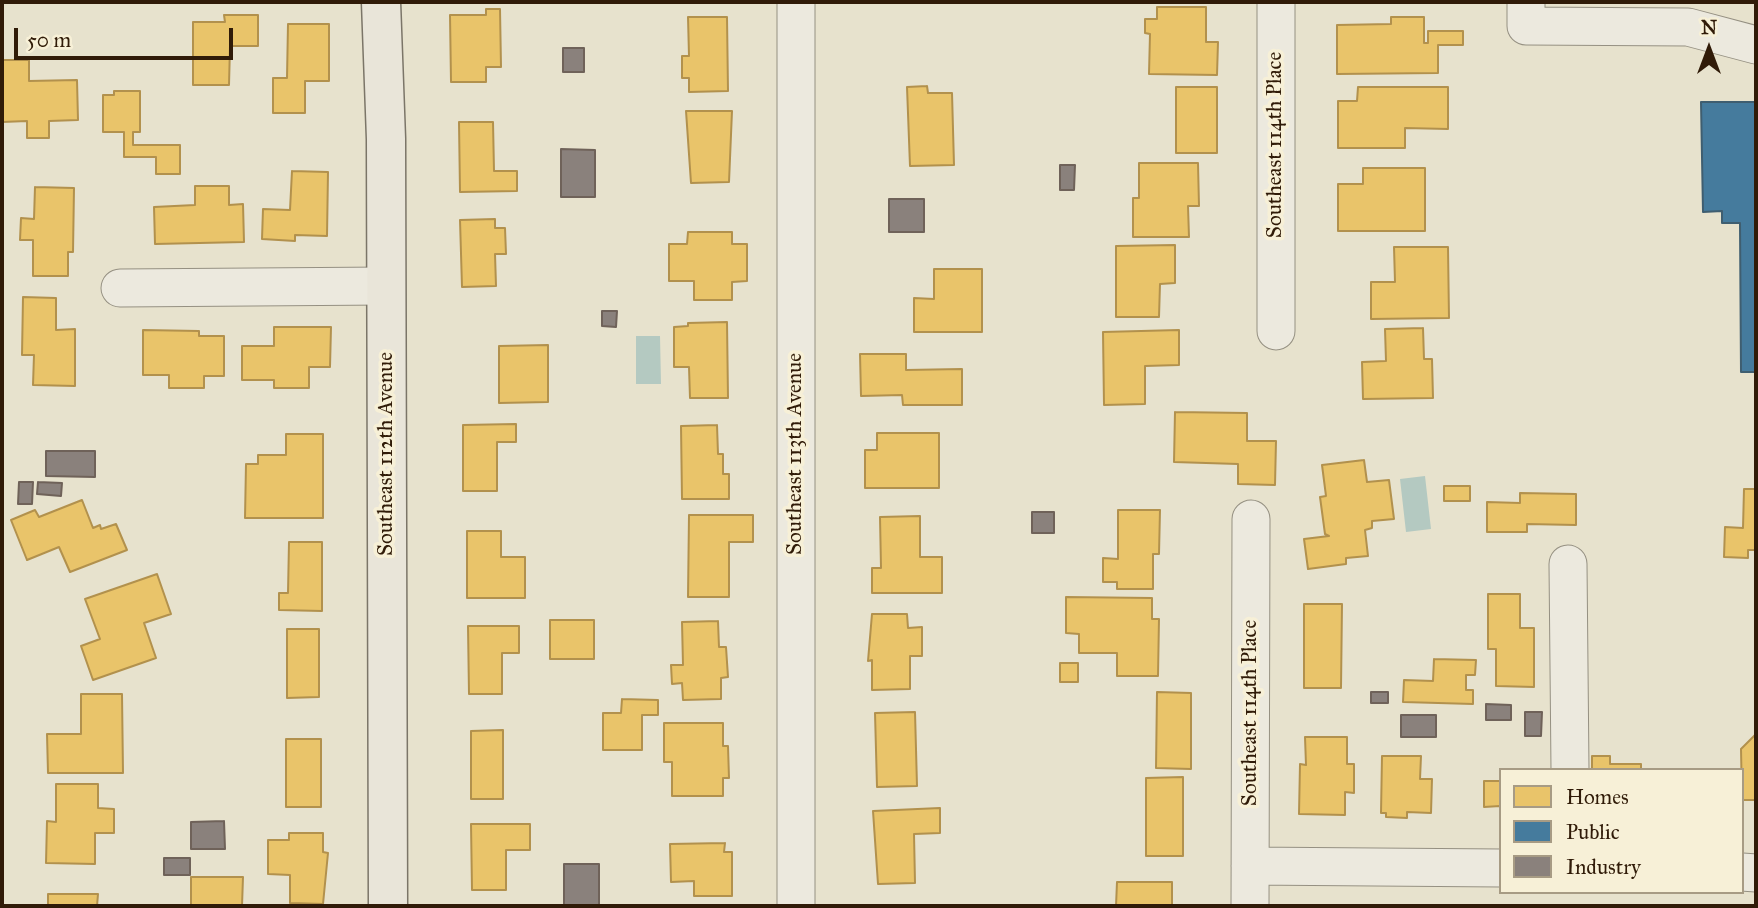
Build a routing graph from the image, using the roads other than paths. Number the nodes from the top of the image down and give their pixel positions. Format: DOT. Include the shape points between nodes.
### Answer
graph roads {
  1 [pos="381,2"];
  2 [pos="796,2"];
  3 [pos="1276,2"];
  4 [pos="1525,2"];
  5 [pos="1622,13"];
  6 [pos="1756,45"];
  7 [pos="386,286"];
  8 [pos="120,288"];
  9 [pos="1276,331"];
  10 [pos="1251,519"];
  11 [pos="1568,564"];
  12 [pos="1570,768"];
  13 [pos="1251,866"];
  14 [pos="1499,868"];
  15 [pos="388,906"];
  16 [pos="796,906"];
  17 [pos="1250,906"];
  1 -- 7 [label="main road, Southeast 112th Avenue"];
  2 -- 16 [label="street, Southeast 113th Avenue"];
  3 -- 9 [label="street, Southeast 114th Place"];
  4 -- 5 [label="street" via="1526,26"];
  5 -- 6 [label="street"];
  7 -- 8 [label="street"];
  7 -- 15 [label="main road, Southeast 112th Avenue"];
  10 -- 13 [label="street, Southeast 114th Place"];
  11 -- 12 [label="street"];
  13 -- 14 [label="street"];
  13 -- 17 [label="street, Southeast 114th Place"];
}
